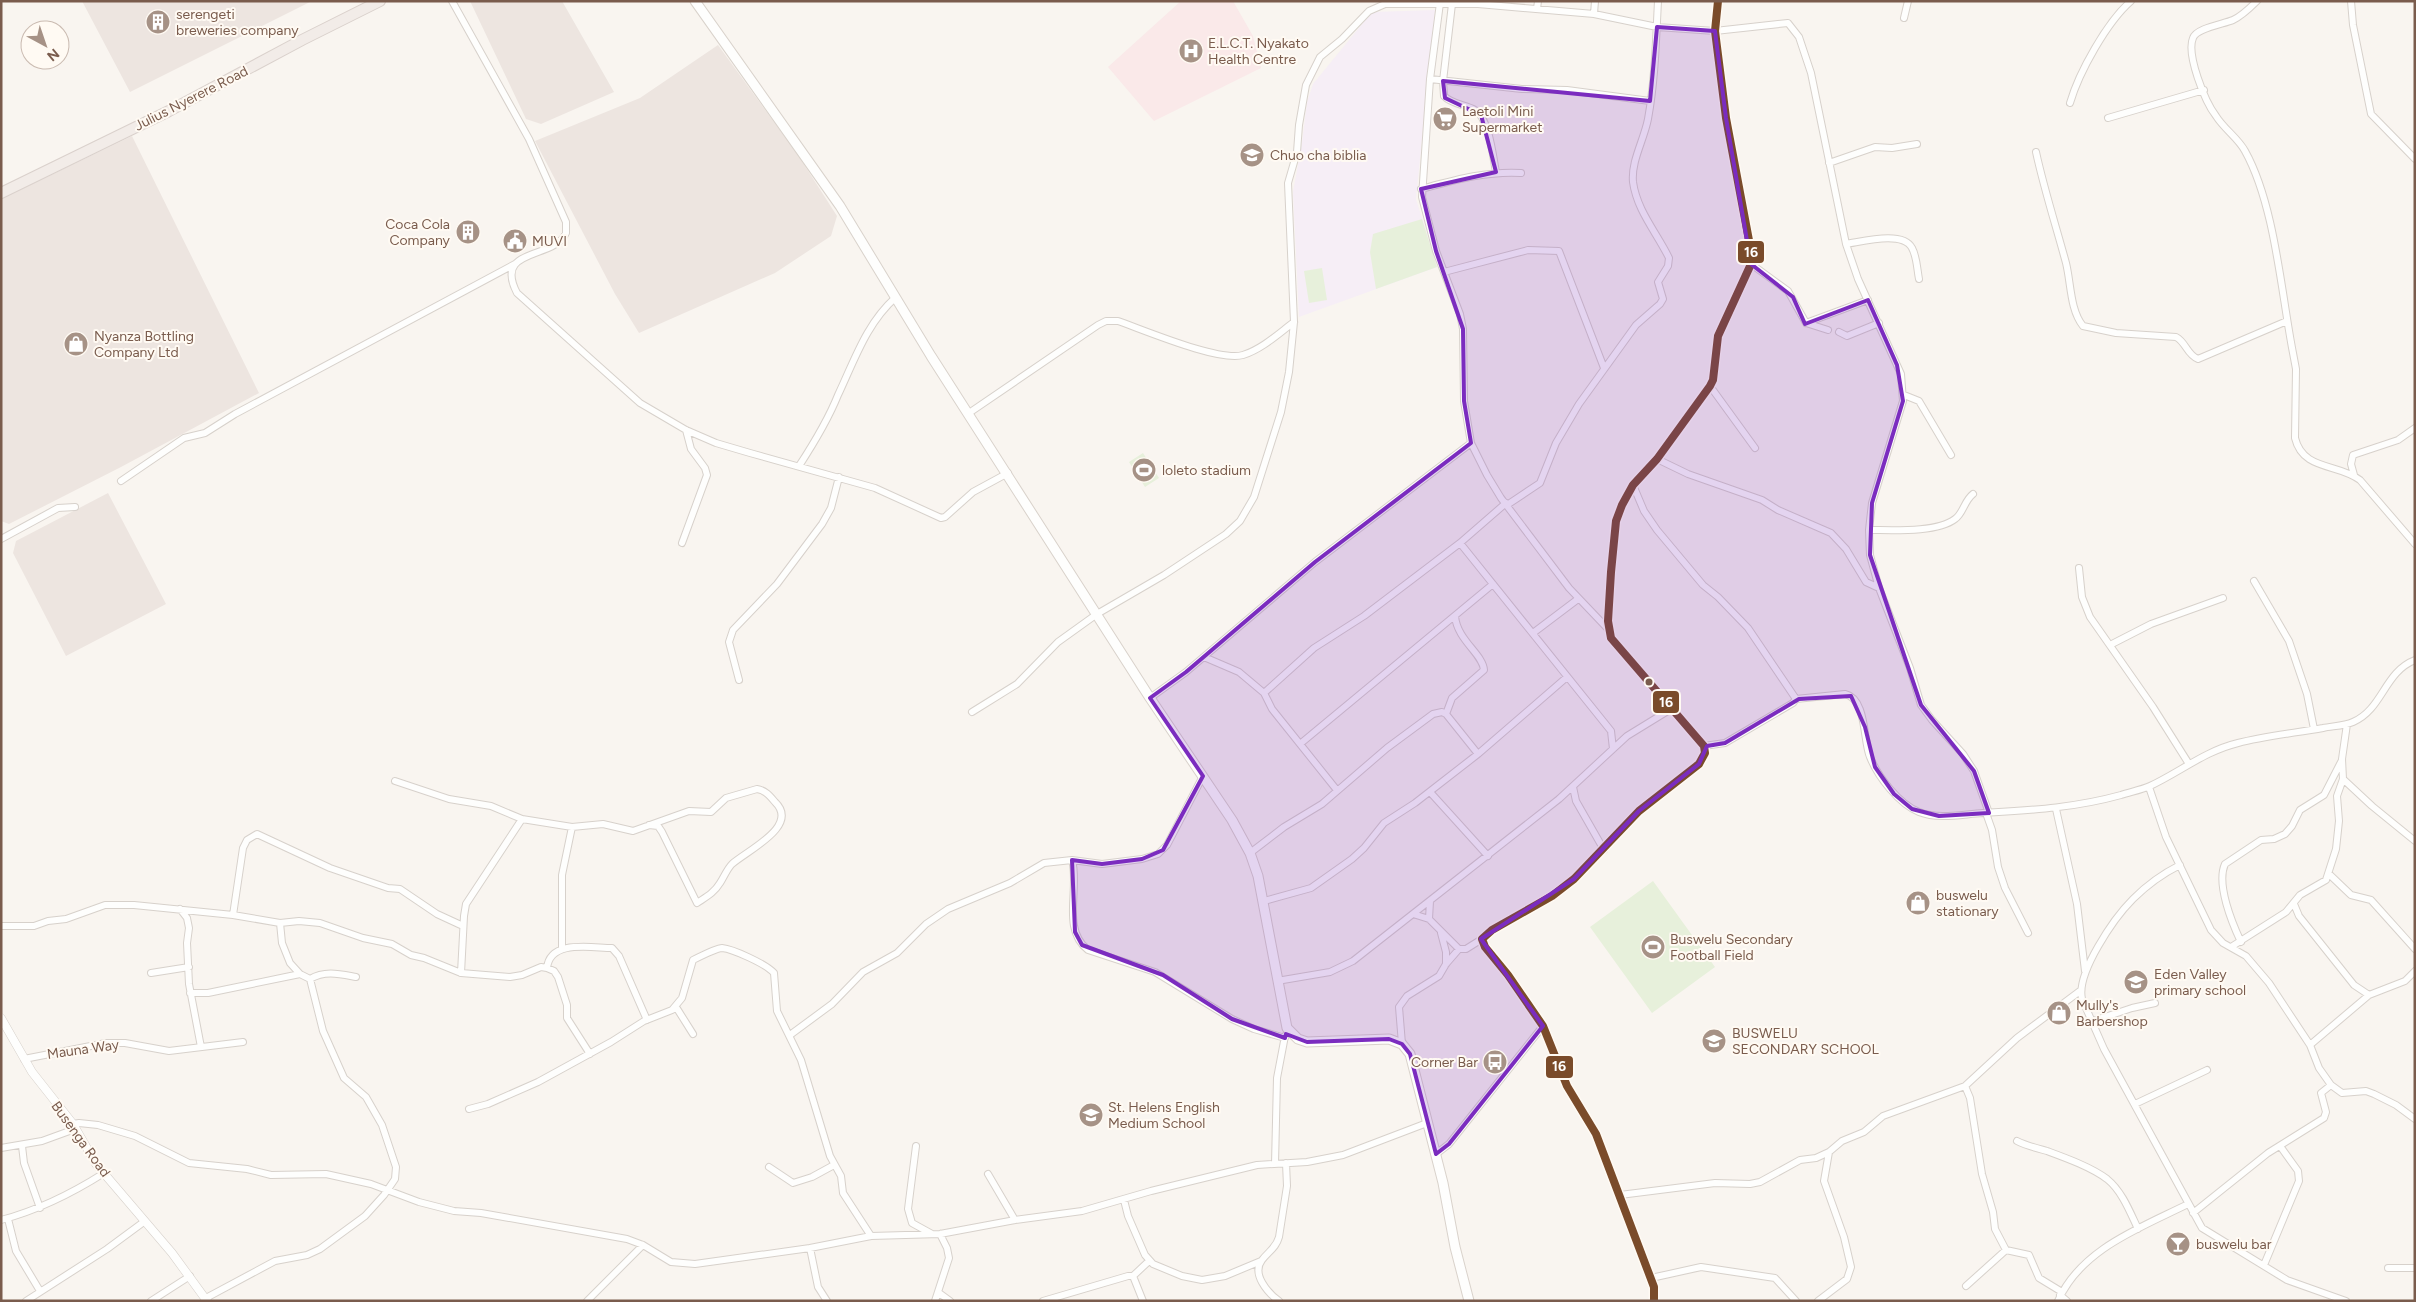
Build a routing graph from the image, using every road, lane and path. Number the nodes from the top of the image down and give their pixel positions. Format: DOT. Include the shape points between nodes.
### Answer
graph roads {
  1 [pos="380,1"];
  2 [pos="452,1"];
  3 [pos="695,1"];
  4 [pos="1538,1"];
  5 [pos="1595,1"];
  6 [pos="1658,1"];
  7 [pos="1718,1"];
  8 [pos="1908,1"];
  9 [pos="2131,1"];
  10 [pos="2257,1"];
  11 [pos="2351,1"];
  12 [pos="1423,2"];
  13 [pos="1478,2"];
  14 [pos="1440,3"];
  15 [pos="1452,4"];
  16 [pos="1537,9"];
  17 [pos="1594,14"];
  18 [pos="1904,18"];
  19 [pos="1657,27"];
  20 [pos="1716,31"];
  21 [pos="1430,79"];
  22 [pos="1443,81"];
  23 [pos="2204,90"];
  24 [pos="1650,101"];
  25 [pos="2070,103"];
  26 [pos="2108,118"];
  27 [pos="1917,144"];
  28 [pos="2036,152"];
  29 [pos="2415,159"];
  30 [pos="1829,163"];
  31 [pos="1496,172"];
  32 [pos="1521,173"];
  33 [pos="1421,189"];
  34 [pos="1,193"];
  35 [pos="1846,244"];
  36 [pos="516,263"];
  37 [pos="1752,264"];
  38 [pos="1444,272"];
  39 [pos="1919,279"];
  40 [pos="896,297"];
  41 [pos="1868,300"];
  42 [pos="2287,321"];
  43 [pos="1294,322"];
  44 [pos="1879,322"];
  45 [pos="1806,323"];
  46 [pos="1828,330"];
  47 [pos="1840,332"];
  48 [pos="1604,368"];
  49 [pos="1710,386"];
  50 [pos="1904,396"];
  51 [pos="969,413"];
  52 [pos="2415,428"];
  53 [pos="686,430"];
  54 [pos="1472,442"];
  55 [pos="1755,448"];
  56 [pos="1951,455"];
  57 [pos="1657,459"];
  58 [pos="799,466"];
  59 [pos="1008,473"];
  60 [pos="2354,476"];
  61 [pos="839,477"];
  62 [pos="120,481"];
  63 [pos="1633,485"];
  64 [pos="1973,494"];
  65 [pos="1507,504"];
  66 [pos="75,506"];
  67 [pos="1869,530"];
  68 [pos="1,539"];
  69 [pos="682,543"];
  70 [pos="1460,543"];
  71 [pos="2415,544"];
  72 [pos="2079,568"];
  73 [pos="2254,581"];
  74 [pos="1493,584"];
  75 [pos="1879,588"];
  76 [pos="2223,598"];
  77 [pos="1578,599"];
  78 [pos="1096,614"];
  79 [pos="1455,616"];
  80 [pos="1608,629"];
  81 [pos="1533,633"];
  82 [pos="2110,645"];
  83 [pos="1204,657"];
  84 [pos="2415,660"];
  85 [pos="1567,677"];
  86 [pos="739,680"];
  87 [pos="1264,694"];
  88 [pos="1150,698"];
  89 [pos="1796,699"];
  90 [pos="1672,708"];
  91 [pos="972,712"];
  92 [pos="1446,714"];
  93 [pos="2347,724"];
  94 [pos="2314,729"];
  95 [pos="1611,731"];
  96 [pos="1627,736"];
  97 [pos="1300,744"];
  98 [pos="1704,746"];
  99 [pos="1613,749"];
  100 [pos="1478,754"];
  101 [pos="2342,759"];
  102 [pos="2190,764"];
  103 [pos="1203,776"];
  104 [pos="2342,779"];
  105 [pos="395,781"];
  106 [pos="1573,787"];
  107 [pos="2149,787"];
  108 [pos="1336,789"];
  109 [pos="1430,792"];
  110 [pos="2056,809"];
  111 [pos="1987,813"];
  112 [pos="522,819"];
  113 [pos="649,825"];
  114 [pos="572,827"];
  115 [pos="2415,841"];
  116 [pos="1604,850"];
  117 [pos="1250,854"];
  118 [pos="1488,856"];
  119 [pos="1072,860"];
  120 [pos="2180,865"];
  121 [pos="2329,874"];
  122 [pos="1264,901"];
  123 [pos="1430,901"];
  124 [pos="2294,904"];
  125 [pos="180,909"];
  126 [pos="2286,912"];
  127 [pos="1413,914"];
  128 [pos="233,915"];
  129 [pos="2299,916"];
  130 [pos="1428,918"];
  131 [pos="280,923"];
  132 [pos="1,926"];
  133 [pos="463,926"];
  134 [pos="1441,933"];
  135 [pos="2028,933"];
  136 [pos="1482,939"];
  137 [pos="2241,942"];
  138 [pos="2231,947"];
  139 [pos="562,949"];
  140 [pos="1459,949"];
  141 [pos="2415,949"];
  142 [pos="1446,964"];
  143 [pos="189,967"];
  144 [pos="547,968"];
  145 [pos="2415,971"];
  146 [pos="2085,972"];
  147 [pos="151,973"];
  148 [pos="461,973"];
  149 [pos="300,974"];
  150 [pos="356,977"];
  151 [pos="310,978"];
  152 [pos="1277,981"];
  153 [pos="2080,991"];
  154 [pos="190,993"];
  155 [pos="2369,995"];
  156 [pos="2155,1003"];
  157 [pos="676,1006"];
  158 [pos="1,1018"];
  159 [pos="648,1020"];
  160 [pos="2093,1020"];
  161 [pos="1543,1026"];
  162 [pos="1287,1028"];
  163 [pos="692,1034"];
  164 [pos="790,1035"];
  165 [pos="1285,1038"];
  166 [pos="243,1042"];
  167 [pos="1402,1044"];
  168 [pos="2310,1045"];
  169 [pos="201,1047"];
  170 [pos="590,1054"];
  171 [pos="24,1059"];
  172 [pos="2207,1070"];
  173 [pos="2331,1085"];
  174 [pos="1965,1086"];
  175 [pos="2135,1104"];
  176 [pos="469,1109"];
  177 [pos="2415,1119"];
  178 [pos="1427,1123"];
  179 [pos="74,1126"];
  180 [pos="2018,1141"];
  181 [pos="22,1146"];
  182 [pos="916,1146"];
  183 [pos="2280,1146"];
  184 [pos="1,1148"];
  185 [pos="1829,1152"];
  186 [pos="1436,1154"];
  187 [pos="1286,1163"];
  188 [pos="1275,1164"];
  189 [pos="834,1165"];
  190 [pos="769,1168"];
  191 [pos="104,1173"];
  192 [pos="988,1174"];
  193 [pos="388,1189"];
  194 [pos="1620,1195"];
  195 [pos="1124,1200"];
  196 [pos="2188,1204"];
  197 [pos="40,1208"];
  198 [pos="2193,1212"];
  199 [pos="5,1220"];
  200 [pos="1015,1220"];
  201 [pos="145,1221"];
  202 [pos="2138,1229"];
  203 [pos="932,1234"];
  204 [pos="940,1234"];
  205 [pos="871,1236"];
  206 [pos="643,1245"];
  207 [pos="810,1248"];
  208 [pos="2006,1250"];
  209 [pos="1150,1261"];
  210 [pos="1261,1261"];
  211 [pos="2264,1266"];
  212 [pos="2388,1268"];
  213 [pos="2415,1268"];
  214 [pos="190,1276"];
  215 [pos="1132,1276"];
  216 [pos="1650,1278"];
  217 [pos="1966,1286"];
  218 [pos="40,1291"];
  219 [pos="939,1293"];
  220 [pos="2060,1296"];
  221 [pos="206,1300"];
  222 [pos="1820,1300"];
  223 [pos="26,1301"];
  224 [pos="151,1301"];
  225 [pos="587,1301"];
  226 [pos="827,1301"];
  227 [pos="935,1301"];
  228 [pos="950,1301"];
  229 [pos="1043,1301"];
  230 [pos="1143,1301"];
  231 [pos="1279,1301"];
  232 [pos="1469,1301"];
  233 [pos="1654,1301"];
  234 [pos="1796,1301"];
  235 [pos="2067,1301"];
  236 [pos="2346,1301"];
  1 -- 34 [label="highway, Julius Nyerere Road" via="169,111"];
  2 -- 36 [label="street" via="529,139 566,222 564,237"];
  3 -- 40 [label="main road" via="840,206"];
  4 -- 16 [label="street"];
  5 -- 17 [label="street"];
  6 -- 19 [label="street"];
  7 -- 20 [label="street"];
  8 -- 18 [label="street"];
  9 -- 25 [label="street" via="2086,64"];
  10 -- 23 [label="street" via="2233,20 2194,35 2192,56"];
  11 -- 29 [label="street" via="2370,114"];
  12 -- 14 [label="street"];
  12 -- 43 [label="street" via="1385,4 1369,11 1320,57 1306,85 1297,152 1288,183"];
  13 -- 15 [label="street"];
  13 -- 16 [label="street"];
  14 -- 15 [label="street"];
  14 -- 21 [label="street"];
  15 -- 22 [label="street"];
  16 -- 17 [label="street"];
  17 -- 19 [label="street"];
  19 -- 20 [label="street"];
  19 -- 24 [label="street"];
  20 -- 30 [label="street" via="1780,23 1792,26 1811,73"];
  20 -- 37 [label="street" via="1726,118"];
  21 -- 22 [label="street"];
  21 -- 33 [label="street"];
  22 -- 24 [label="street" via="1567,90"];
  22 -- 31 [label="street" via="1445,98 1481,115 1488,130"];
  23 -- 26 [label="street"];
  23 -- 42 [label="street" via="2216,116 2244,149 2259,185 2276,250"];
  24 -- 48 [label="street" via="1633,181 1644,213 1669,258 1658,282 1663,299 1643,318"];
  27 -- 30 [label="street" via="1875,147"];
  28 -- 42 [label="street" via="2074,305 2083,326 2176,337 2198,359"];
  30 -- 35 [label="street"];
  31 -- 32 [label="street"];
  31 -- 33 [label="street"];
  33 -- 38 [label="street" via="1424,212"];
  35 -- 39 [label="street" via="1885,238 1909,244"];
  35 -- 41 [label="street"];
  36 -- 53 [label="street" via="511,282 517,293 640,403"];
  36 -- 62 [label="street" via="235,414 215,428 190,435"];
  37 -- 45 [label="street" via="1788,291"];
  37 -- 49 [label="street" via="1718,336"];
  38 -- 48 [label="street" via="1528,250 1559,251"];
  38 -- 54 [label="street" via="1463,329 1464,401"];
  40 -- 51 [label="main road"];
  40 -- 58 [label="street" via="866,332 816,441"];
  41 -- 44 [label="street"];
  41 -- 45 [label="street"];
  42 -- 60 [label="street" via="2296,369 2295,438 2298,448 2317,464"];
  43 -- 51 [label="street" via="1256,349 1232,356 1106,321"];
  43 -- 78 [label="street" via="1281,412 1254,497 1240,521 1209,547"];
  44 -- 47 [label="street" via="1848,336"];
  44 -- 50 [label="street" via="1898,365"];
  45 -- 46 [label="street"];
  48 -- 65 [label="street" via="1566,425 1540,483"];
  49 -- 55 [label="street"];
  49 -- 57 [label="street"];
  50 -- 56 [label="street" via="1919,401"];
  50 -- 67 [label="street" via="1878,482"];
  51 -- 59 [label="main road"];
  52 -- 60 [label="street" via="2398,440 2353,455"];
  53 -- 58 [label="street" via="716,443"];
  53 -- 69 [label="street" via="691,449 707,475"];
  54 -- 65 [label="street" via="1487,475"];
  54 -- 83 [label="street" via="1315,562"];
  57 -- 63 [label="street"];
  57 -- 75 [label="street" via="1688,474 1762,500 1831,533 1846,549 1866,582"];
  58 -- 61 [label="street"];
  59 -- 61 [label="street" via="973,492 941,518 891,494"];
  59 -- 78 [label="main road"];
  60 -- 71 [label="street"];
  61 -- 86 [label="street" via="831,508 822,524 777,584 733,630 729,642"];
  63 -- 80 [label="street" via="1616,521"];
  63 -- 89 [label="street" via="1644,511 1657,530 1703,584 1748,628"];
  64 -- 67 [label="street" via="1956,519 1950,522 1916,529"];
  65 -- 70 [label="street"];
  65 -- 77 [label="street"];
  66 -- 68 [label="street" via="58,508"];
  67 -- 75 [label="street" via="1870,555"];
  70 -- 74 [label="street"];
  70 -- 87 [label="street" via="1364,616 1314,648"];
  72 -- 82 [label="street" via="2082,597 2090,617"];
  73 -- 94 [label="street" via="2289,641"];
  74 -- 79 [label="street"];
  74 -- 81 [label="street"];
  75 -- 111 [label="street" via="1921,705 1974,771"];
  76 -- 82 [label="street" via="2158,621"];
  77 -- 80 [label="street"];
  77 -- 81 [label="street"];
  78 -- 88 [label="main road"];
  78 -- 91 [label="street" via="1058,642 1017,684"];
  79 -- 92 [label="street" via="1460,633 1483,663 1484,670 1452,698"];
  79 -- 97 [label="street"];
  80 -- 90 [label="street" via="1611,638"];
  81 -- 85 [label="street"];
  82 -- 102 [label="street"];
  83 -- 87 [label="street" via="1239,672"];
  83 -- 88 [label="street"];
  84 -- 93 [label="street" via="2391,677 2376,705"];
  85 -- 95 [label="street"];
  85 -- 100 [label="street"];
  87 -- 97 [label="street"];
  88 -- 103 [label="main road"];
  89 -- 98 [label="street" via="1725,743"];
  89 -- 111 [label="street" via="1851,696 1866,727 1866,743 1872,762 1894,794 1912,809 1939,816"];
  90 -- 96 [label="street"];
  90 -- 98 [label="street"];
  92 -- 100 [label="street"];
  92 -- 108 [label="street" via="1433,714"];
  93 -- 94 [label="street"];
  93 -- 101 [label="street"];
  94 -- 102 [label="street" via="2238,743 2215,750"];
  95 -- 96 [label="street"];
  95 -- 99 [label="street"];
  96 -- 99 [label="street"];
  97 -- 108 [label="street"];
  98 -- 116 [label="street" via="1705,753 1699,764 1639,811"];
  99 -- 106 [label="street"];
  100 -- 109 [label="street"];
  101 -- 104 [label="street"];
  101 -- 137 [label="street" via="2324,794 2300,810 2285,834 2261,840 2225,864 2227,905"];
  102 -- 107 [label="street"];
  103 -- 117 [label="main road"];
  103 -- 119 [label="street" via="1167,846 1158,854 1102,864"];
  104 -- 115 [label="street"];
  104 -- 121 [label="street" via="2337,796 2336,849"];
  105 -- 112 [label="street" via="449,799 491,806"];
  106 -- 116 [label="street" via="1576,801"];
  106 -- 118 [label="street"];
  107 -- 110 [label="street"];
  107 -- 120 [label="street" via="2162,828"];
  108 -- 117 [label="street" via="1322,804 1284,827"];
  109 -- 118 [label="street"];
  109 -- 122 [label="street" via="1384,823 1364,848 1311,888"];
  110 -- 111 [label="street"];
  110 -- 146 [label="street" via="2077,904"];
  111 -- 135 [label="street" via="2005,888"];
  112 -- 114 [label="street"];
  112 -- 133 [label="street" via="470,896"];
  113 -- 113 [label="street" via="658,826 662,832 697,903 713,892 731,865 770,836 781,823 783,813 768,794 757,788 726,798 711,812 689,811"];
  113 -- 114 [label="street" via="633,831 603,824"];
  114 -- 139 [label="street" via="562,875"];
  116 -- 136 [label="street" via="1552,896 1502,923"];
  117 -- 122 [label="main road"];
  118 -- 123 [label="street"];
  119 -- 164 [label="street" via="1044,863 1010,883 935,916 897,953 863,972 832,1004"];
  119 -- 165 [label="street" via="1075,932 1082,945 1088,950 1155,972 1232,1019"];
  120 -- 138 [label="street" via="2210,930"];
  120 -- 146 [label="street" via="2150,884 2125,907"];
  121 -- 124 [label="street" via="2322,884 2300,895"];
  121 -- 141 [label="street" via="2351,895 2371,900"];
  122 -- 152 [label="main road"];
  123 -- 127 [label="street"];
  123 -- 130 [label="street"];
  124 -- 126 [label="street"];
  124 -- 129 [label="street"];
  125 -- 128 [label="street"];
  125 -- 132 [label="street" via="148,904 105,905 34,926"];
  125 -- 143 [label="street" via="189,928"];
  126 -- 129 [label="street"];
  126 -- 137 [label="street"];
  127 -- 130 [label="street"];
  127 -- 152 [label="street" via="1339,969"];
  128 -- 131 [label="street"];
  128 -- 133 [label="street" via="243,848 247,840 256,834 330,868 400,889 420,905"];
  129 -- 155 [label="street" via="2354,985"];
  130 -- 134 [label="street"];
  131 -- 148 [label="street" via="320,923 392,944 411,955"];
  131 -- 149 [label="street" via="285,952"];
  133 -- 148 [label="street"];
  134 -- 140 [label="street"];
  134 -- 142 [label="street"];
  136 -- 140 [label="street" via="1466,949"];
  136 -- 161 [label="street"];
  137 -- 138 [label="street"];
  138 -- 168 [label="street" via="2246,956 2269,983"];
  139 -- 144 [label="street" via="550,958"];
  139 -- 159 [label="street" via="612,948 616,951"];
  140 -- 142 [label="street"];
  142 -- 167 [label="street" via="1439,976 1407,996 1399,1007"];
  143 -- 147 [label="street"];
  143 -- 154 [label="street"];
  144 -- 148 [label="street" via="510,977"];
  144 -- 170 [label="street" via="554,970 558,977 567,1005 567,1018"];
  145 -- 155 [label="street" via="2405,981"];
  146 -- 153 [label="street"];
  149 -- 151 [label="street"];
  149 -- 154 [label="street"];
  150 -- 151 [label="street" via="333,973"];
  151 -- 193 [label="street" via="322,1031 344,1078 366,1097 382,1125 397,1174 394,1184"];
  152 -- 162 [label="main road"];
  153 -- 160 [label="street"];
  153 -- 174 [label="street" via="2017,1038"];
  154 -- 169 [label="street"];
  155 -- 168 [label="street"];
  156 -- 160 [label="street"];
  157 -- 159 [label="street"];
  157 -- 163 [label="street"];
  157 -- 164 [label="street" via="682,998 690,962 722,948 774,973 778,1012"];
  158 -- 171 [label="street, Busenga Road"];
  159 -- 170 [label="street"];
  160 -- 175 [label="street" via="2104,1049"];
  161 -- 186 [label="street" via="1449,1144"];
  161 -- 194 [label="street" via="1567,1086 1596,1134"];
  162 -- 165 [label="street"];
  162 -- 167 [label="main road" via="1298,1039 1307,1042 1389,1039"];
  164 -- 189 [label="street" via="807,1074"];
  165 -- 188 [label="street" via="1277,1078"];
  166 -- 169 [label="street, Mauna Way"];
  167 -- 178 [label="main road" via="1410,1054"];
  168 -- 173 [label="street" via="2319,1068"];
  169 -- 171 [label="street, Mauna Way" via="169,1051 106,1043"];
  170 -- 176 [label="street" via="504,1098"];
  171 -- 179 [label="street, Busenga Road"];
  172 -- 175 [label="street"];
  173 -- 177 [label="street" via="2342,1093 2374,1094"];
  173 -- 183 [label="street" via="2321,1094 2326,1112 2324,1118"];
  174 -- 185 [label="street" via="1883,1116 1864,1132 1842,1141"];
  174 -- 208 [label="street" via="1995,1229"];
  175 -- 196 [label="street"];
  178 -- 186 [label="main road"];
  178 -- 187 [label="street" via="1343,1155"];
  179 -- 181 [label="street"];
  179 -- 191 [label="street, Busenga Road"];
  179 -- 193 [label="street" via="79,1123 98,1125 135,1136 189,1163 247,1168 271,1175 326,1174"];
  180 -- 202 [label="street" via="2108,1180 2121,1195"];
  181 -- 184 [label="street"];
  181 -- 197 [label="street" via="24,1164"];
  182 -- 203 [label="street" via="908,1209 912,1223"];
  183 -- 198 [label="street"];
  183 -- 211 [label="street" via="2298,1171 2299,1181"];
  185 -- 194 [label="street" via="1800,1160 1760,1182 1700,1184"];
  185 -- 222 [label="street" via="1824,1181 1852,1266 1847,1279"];
  186 -- 232 [label="main road"];
  187 -- 188 [label="street"];
  187 -- 210 [label="street" via="1279,1237"];
  188 -- 195 [label="street" via="1224,1172"];
  189 -- 190 [label="street" via="793,1183"];
  189 -- 205 [label="street" via="841,1176 843,1193"];
  191 -- 197 [label="street" via="71,1194"];
  191 -- 201 [label="street, Busenga Road"];
  192 -- 200 [label="street"];
  193 -- 206 [label="street" via="419,1202 454,1211 546,1224"];
  193 -- 221 [label="street" via="364,1216 312,1254 275,1261"];
  194 -- 216 [label="street"];
  195 -- 200 [label="street" via="1082,1211"];
  195 -- 209 [label="street" via="1128,1216"];
  196 -- 198 [label="street"];
  196 -- 202 [label="street"];
  197 -- 199 [label="street"];
  198 -- 211 [label="street" via="2206,1230"];
  199 -- 218 [label="street" via="16,1251"];
  200 -- 204 [label="street"];
  201 -- 214 [label="street, Busenga Road"];
  201 -- 218 [label="street"];
  202 -- 220 [label="street" via="2084,1262"];
  203 -- 204 [label="street"];
  203 -- 205 [label="street"];
  204 -- 219 [label="street" via="949,1258"];
  205 -- 207 [label="street"];
  206 -- 207 [label="street" via="672,1262 695,1264"];
  206 -- 225 [label="street"];
  207 -- 226 [label="street" via="818,1287"];
  208 -- 217 [label="street"];
  208 -- 220 [label="street" via="2029,1254 2039,1278"];
  209 -- 210 [label="street" via="1182,1276 1202,1280 1225,1276"];
  209 -- 215 [label="street"];
  210 -- 231 [label="street" via="1265,1289"];
  211 -- 236 [label="street" via="2294,1284"];
  212 -- 213 [label="street"];
  214 -- 221 [label="street, Busenga Road"];
  214 -- 224 [label="street"];
  215 -- 229 [label="street"];
  215 -- 230 [label="street"];
  216 -- 233 [label="street"];
  216 -- 234 [label="street" via="1711,1267 1775,1278"];
  218 -- 223 [label="street"];
  219 -- 227 [label="street"];
  219 -- 228 [label="street"];
  220 -- 235 [label="street"];
}
